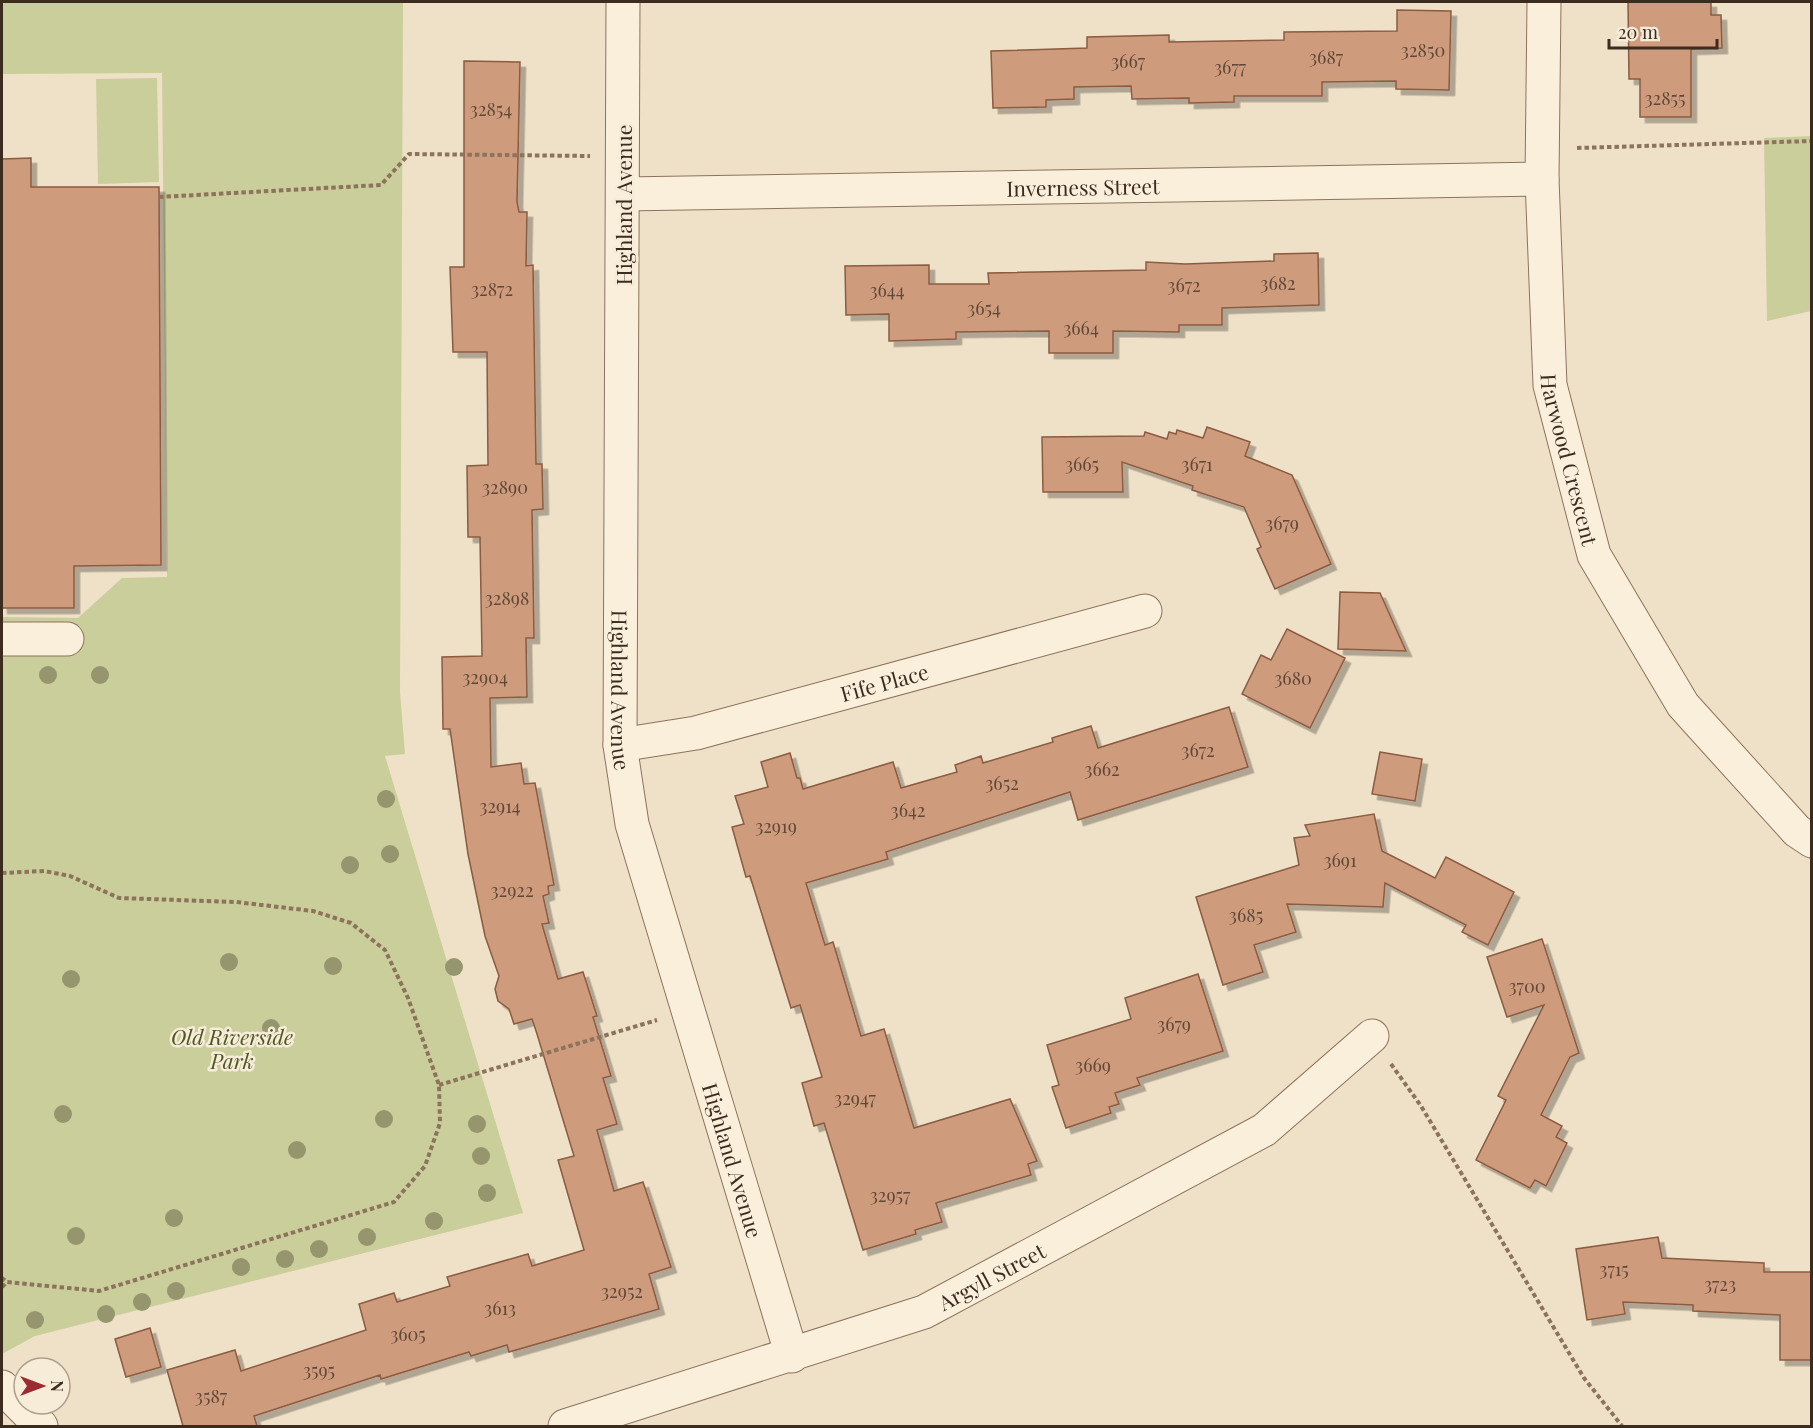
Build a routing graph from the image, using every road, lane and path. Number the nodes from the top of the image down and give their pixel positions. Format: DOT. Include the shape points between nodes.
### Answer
graph roads {
  1 [pos="623,2"];
  2 [pos="1544,2"];
  3 [pos="1812,141"];
  4 [pos="623,155"];
  5 [pos="1543,164"];
  6 [pos="623,194"];
  7 [pos="159,197"];
  8 [pos="1145,611"];
  9 [pos="2,639"];
  10 [pos="67,639"];
  11 [pos="620,746"];
  12 [pos="1812,841"];
  13 [pos="2,873"];
  14 [pos="686,1011"];
  15 [pos="1372,1036"];
  16 [pos="439,1085"];
  17 [pos="2,1278"];
  18 [pos="7,1281"];
  19 [pos="2,1287"];
  20 [pos="792,1356"];
  21 [pos="2,1387"];
  22 [pos="41,1426"];
  23 [pos="565,1426"];
  24 [pos="1622,1426"];
  1 -- 4 [label="street, Highland Avenue"];
  2 -- 5 [label="street, Harwood Crescent"];
  3 -- 5 [label="path"];
  4 -- 6 [label="street, Highland Avenue"];
  4 -- 7 [label="path" via="409,154 381,185"];
  5 -- 6 [label="street, Inverness Street"];
  5 -- 12 [label="street, Harwood Crescent" via="1550,385 1594,555 1683,705 1797,831"];
  6 -- 11 [label="street, Highland Avenue"];
  8 -- 11 [label="street, Fife Place" via="696,733"];
  9 -- 10 [label="street"];
  11 -- 14 [label="street, Highland Avenue" via="632,824"];
  13 -- 16 [label="path" via="44,871 70,876 119,898 236,902 313,911 351,923 385,950 408,998"];
  14 -- 16 [label="path"];
  14 -- 20 [label="street, Highland Avenue"];
  15 -- 20 [label="street, Argyll Street" via="1264,1130 924,1312"];
  15 -- 24 [label="path" via="1421,1106 1584,1378"];
  16 -- 18 [label="path" via="440,1123 425,1166 394,1202 99,1291"];
  17 -- 18 [label="path"];
  18 -- 19 [label="path"];
  20 -- 23 [label="street, Argyll Street"];
  21 -- 22 [label="street"];
}
